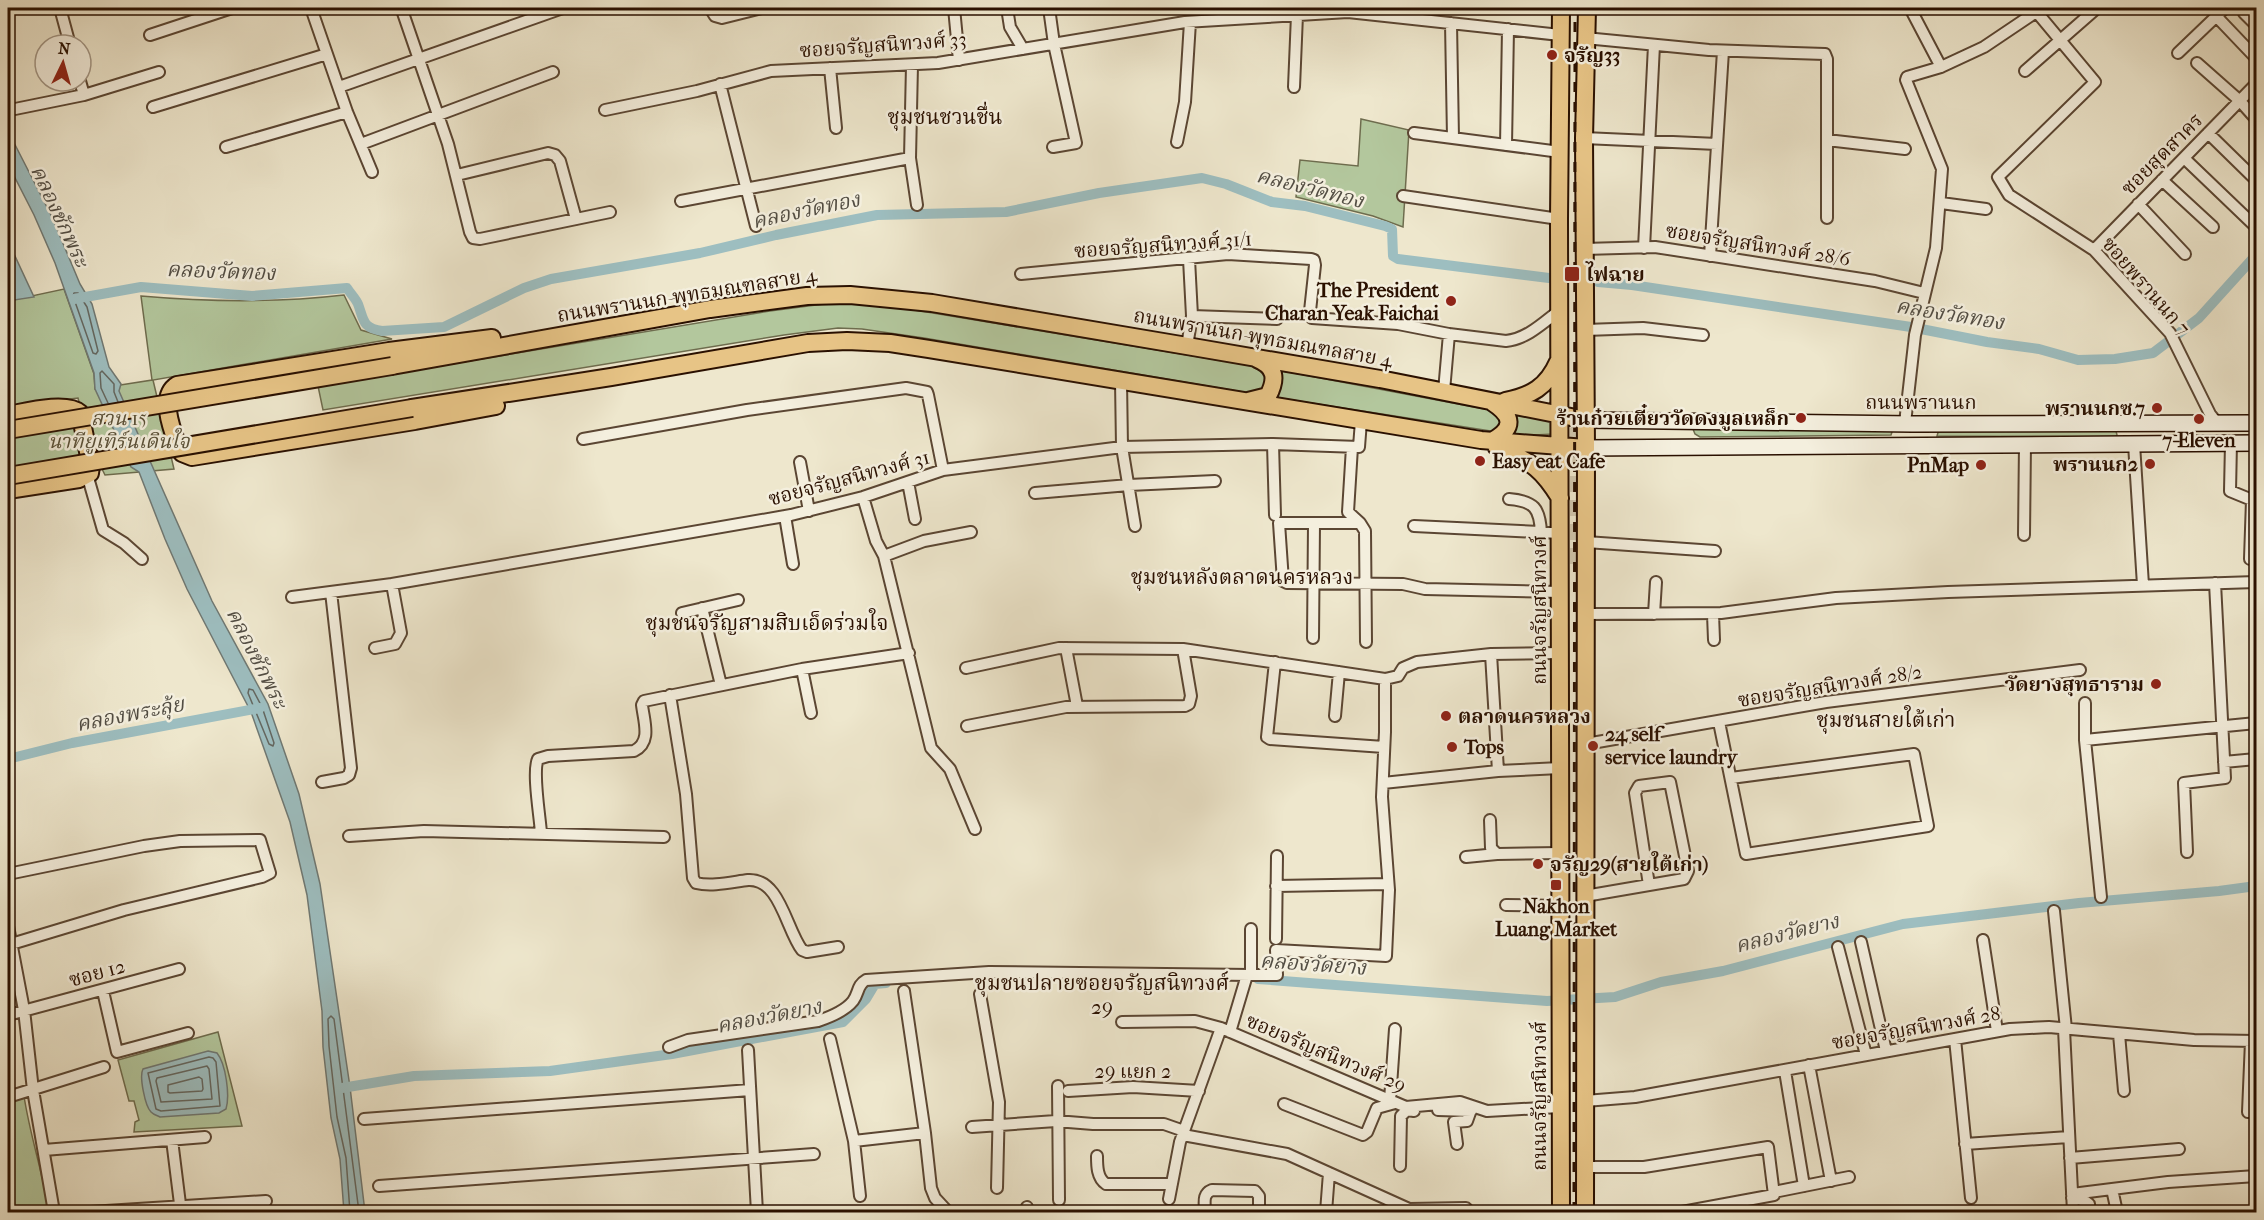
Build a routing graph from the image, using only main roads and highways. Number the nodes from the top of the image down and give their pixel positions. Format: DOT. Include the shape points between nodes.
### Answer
graph roads {
  1 [pos="1561,8"];
  2 [pos="1568,8"];
  3 [pos="1580,8"];
  4 [pos="1587,8"];
  5 [pos="1575,322"];
  6 [pos="604,327"];
  7 [pos="1560,339"];
  8 [pos="1254,357"];
  9 [pos="1560,359"];
  10 [pos="611,377"];
  11 [pos="1244,401"];
  12 [pos="1493,401"];
  13 [pos="8,415"];
  14 [pos="1560,415"];
  15 [pos="1586,420"];
  16 [pos="2256,423"];
  17 [pos="2116,424"];
  18 [pos="2154,424"];
  19 [pos="2218,424"];
  20 [pos="8,430"];
  21 [pos="1488,441"];
  22 [pos="2158,443"];
  23 [pos="2228,443"];
  24 [pos="2256,443"];
  25 [pos="2127,444"];
  26 [pos="1560,446"];
  27 [pos="1586,448"];
  28 [pos="8,476"];
  29 [pos="8,490"];
  30 [pos="1560,498"];
  31 [pos="1560,540"];
  32 [pos="1586,545"];
  33 [pos="1572,565"];
  34 [pos="1572,817"];
  35 [pos="1561,912"];
  36 [pos="1586,918"];
  37 [pos="1561,1212"];
  38 [pos="1585,1212"];
  1 -- 5 [label="main road, ถนนจรัญสนิทวงศ์" via="1559,219"];
  2 -- 5 [label="main road, ถนนจรัญสนิทวงศ์"];
  3 -- 5 [label="main road, ถนนจรัญสนิทวงศ์"];
  4 -- 5 [label="main road, ถนนจรัญสนิทวงศ์" via="1584,249"];
  5 -- 7 [label="main road, ถนนจรัญสนิทวงศ์"];
  5 -- 7 [label="main road" via="1580,347 1566,347"];
  5 -- 15 [label="main road, ถนนจรัญสนิทวงศ์"];
  6 -- 8 [label="main road, ถนนพรานนก-พุทธมณฑลสาย 4" via="761,302 850,294 932,303"];
  6 -- 10 [label="main road" via="426,345 177,385 169,394 168,407 179,449 196,457 453,414"];
  6 -- 20 [label="main road, ถนนพรานนก-พุทธมณฑลสาย 4, bridge"];
  7 -- 9 [label="main road, ถนนจรัญสนิทวงศ์"];
  8 -- 11 [label="main road" via="1268,364 1273,387 1268,396"];
  8 -- 12 [label="main road, ถนนพรานนก-พุทธมณฑลสาย 4"];
  9 -- 12 [label="main road" via="1541,388 1526,396"];
  9 -- 14 [label="main road, ถนนจรัญสนิทวงศ์"];
  10 -- 11 [label="main road" via="768,349 847,341 890,343"];
  10 -- 28 [label="main road, bridge"];
  11 -- 21 [label="main road"];
  12 -- 14 [label="main road, ถนนพรานนก-พุทธมณฑลสาย 4"];
  12 -- 21 [label="main road" via="1509,421 1506,431"];
  13 -- 29 [label="main road" via="76,409 91,466 90,473 79,479"];
  14 -- 15 [label="main road, ถนนพรานนก-พุทธมณฑลสาย 4"];
  14 -- 26 [label="main road, ถนนจรัญสนิทวงศ์"];
  15 -- 17 [label="main road, ถนนพรานนก"];
  15 -- 27 [label="main road, ถนนจรัญสนิทวงศ์"];
  16 -- 19 [label="main road, ถนนพรานนก"];
  17 -- 18 [label="main road, ถนนพรานนก"];
  17 -- 25 [label="main road" via="2125,434"];
  18 -- 19 [label="main road, ถนนพรานนก"];
  18 -- 22 [label="main road" via="2145,429 2143,436 2146,441"];
  19 -- 23 [label="main road" via="2211,427 2211,436"];
  21 -- 26 [label="main road"];
  21 -- 30 [label="main road" via="1532,464 1545,475"];
  22 -- 23 [label="main road"];
  22 -- 25 [label="main road"];
  23 -- 24 [label="main road"];
  25 -- 27 [label="main road"];
  26 -- 27 [label="main road"];
  26 -- 30 [label="main road, ถนนจรัญสนิทวงศ์"];
  27 -- 32 [label="main road, ถนนจรัญสนิทวงศ์"];
  30 -- 31 [label="main road, ถนนจรัญสนิทวงศ์"];
  31 -- 32 [label="main road" via="1575,531 1582,535"];
  31 -- 35 [label="main road, ถนนจรัญสนิทวงศ์"];
  32 -- 36 [label="main road, ถนนจรัญสนิทวงศ์"];
  33 -- 34 [label="main road, ถนนจรัญสนิทวงศ์"];
  34 -- 35 [label="main road"];
  34 -- 36 [label="main road"];
  35 -- 37 [label="main road, ถนนจรัญสนิทวงศ์"];
  36 -- 38 [label="main road, ถนนจรัญสนิทวงศ์"];
}
